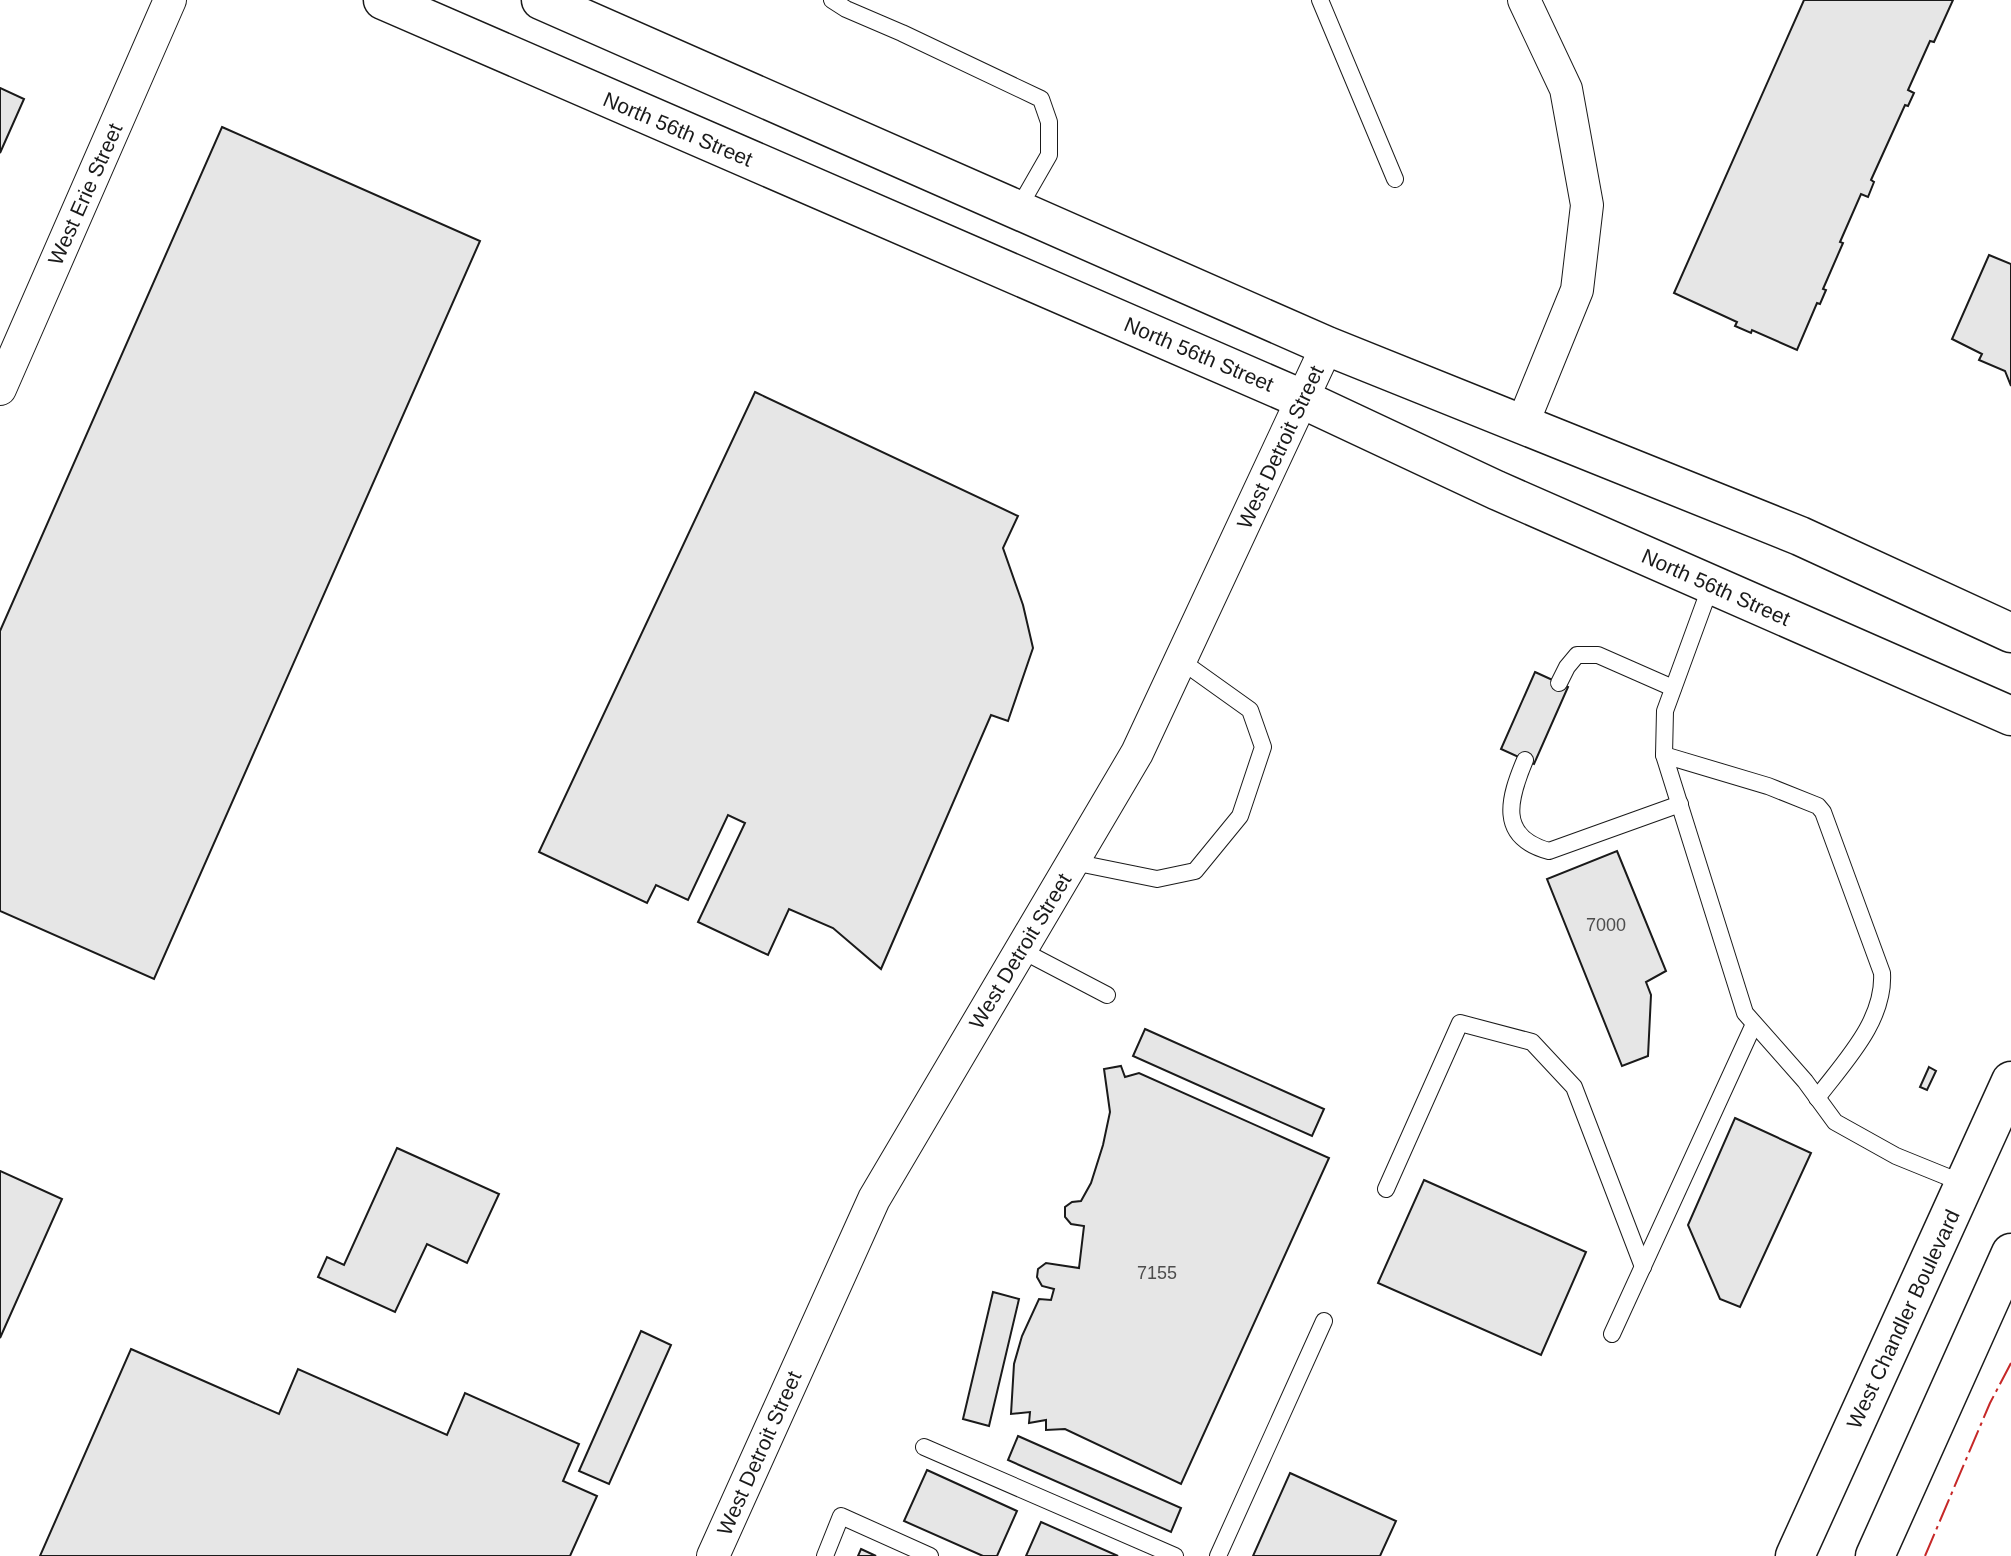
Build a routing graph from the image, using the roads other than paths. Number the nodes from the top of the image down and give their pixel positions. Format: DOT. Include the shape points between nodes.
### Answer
graph roads {
  1 [pos="170,0"];
  2 [pos="383,0"];
  3 [pos="541,0"];
  4 [pos="832,0"];
  5 [pos="1320,0"];
  6 [pos="1524,0"];
  7 [pos="1395,179"];
  8 [pos="1018,210"];
  9 [pos="1327,346"];
  10 [pos="0,389"];
  11 [pos="1302,399"];
  12 [pos="1522,425"];
  13 [pos="1711,585"];
  14 [pos="2011,633"];
  15 [pos="1180,660"];
  16 [pos="1559,683"];
  17 [pos="1673,688"];
  18 [pos="2011,716"];
  19 [pos="1664,755"];
  20 [pos="1525,760"];
  21 [pos="1680,804"];
  22 [pos="1073,862"];
  23 [pos="1021,950"];
  24 [pos="1107,995"];
  25 [pos="1754,1024"];
  26 [pos="2011,1081"];
  27 [pos="1817,1098"];
  28 [pos="1965,1184"];
  29 [pos="1386,1189"];
  30 [pos="2011,1253"];
  31 [pos="1643,1267"];
  32 [pos="1325,1321"];
  33 [pos="1612,1334"];
  34 [pos="924,1447"];
  35 [pos="713,1556"];
  36 [pos="825,1556"];
  37 [pos="930,1556"];
  38 [pos="1175,1556"];
  39 [pos="1219,1556"];
  40 [pos="1795,1556"];
  41 [pos="1875,1556"];
  1 -- 10 [label="street, West Erie Street"];
  2 -- 11 [label="main road, North 56th Street"];
  3 -- 8 [label="main road"];
  4 -- 8 [label="lane" via="1041,99 1049,122 1049,155"];
  5 -- 7 [label="lane"];
  6 -- 12 [label="street" via="1566,89 1587,205 1577,290"];
  8 -- 9 [label="main road"];
  9 -- 11 [label="street, West Detroit Street"];
  9 -- 12 [label="main road"];
  11 -- 13 [label="main road, North 56th Street"];
  11 -- 15 [label="street, West Detroit Street"];
  12 -- 14 [label="main road" via="1800,536"];
  13 -- 17 [label="lane"];
  13 -- 18 [label="main road, North 56th Street"];
  15 -- 22 [label="street, West Detroit Street" via="1137,753"];
  15 -- 22 [label="lane" via="1250,710 1263,747 1240,816 1195,871 1157,879"];
  16 -- 17 [label="lane" via="1577,655 1598,655"];
  17 -- 19 [label="lane" via="1665,711"];
  19 -- 21 [label="lane"];
  19 -- 27 [label="lane" via="1768,786 1823,812 1882,973 1883,990 1862,1037"];
  20 -- 21 [label="lane" via="1512,790 1510,812 1517,831 1531,846 1549,851"];
  21 -- 25 [label="lane" via="1745,1013"];
  22 -- 23 [label="street, West Detroit Street"];
  23 -- 24 [label="lane"];
  23 -- 35 [label="street, West Detroit Street" via="874,1199"];
  25 -- 27 [label="lane"];
  25 -- 31 [label="lane"];
  26 -- 28 [label="main road, West Chandler Boulevard"];
  27 -- 28 [label="lane" via="1835,1122 1896,1156"];
  28 -- 40 [label="main road, West Chandler Boulevard"];
  29 -- 31 [label="lane" via="1460,1023 1532,1042 1574,1087"];
  30 -- 41 [label="main road"];
  31 -- 33 [label="lane"];
  32 -- 39 [label="lane"];
  34 -- 38 [label="lane"];
  36 -- 37 [label="lane" via="841,1516"];
}
